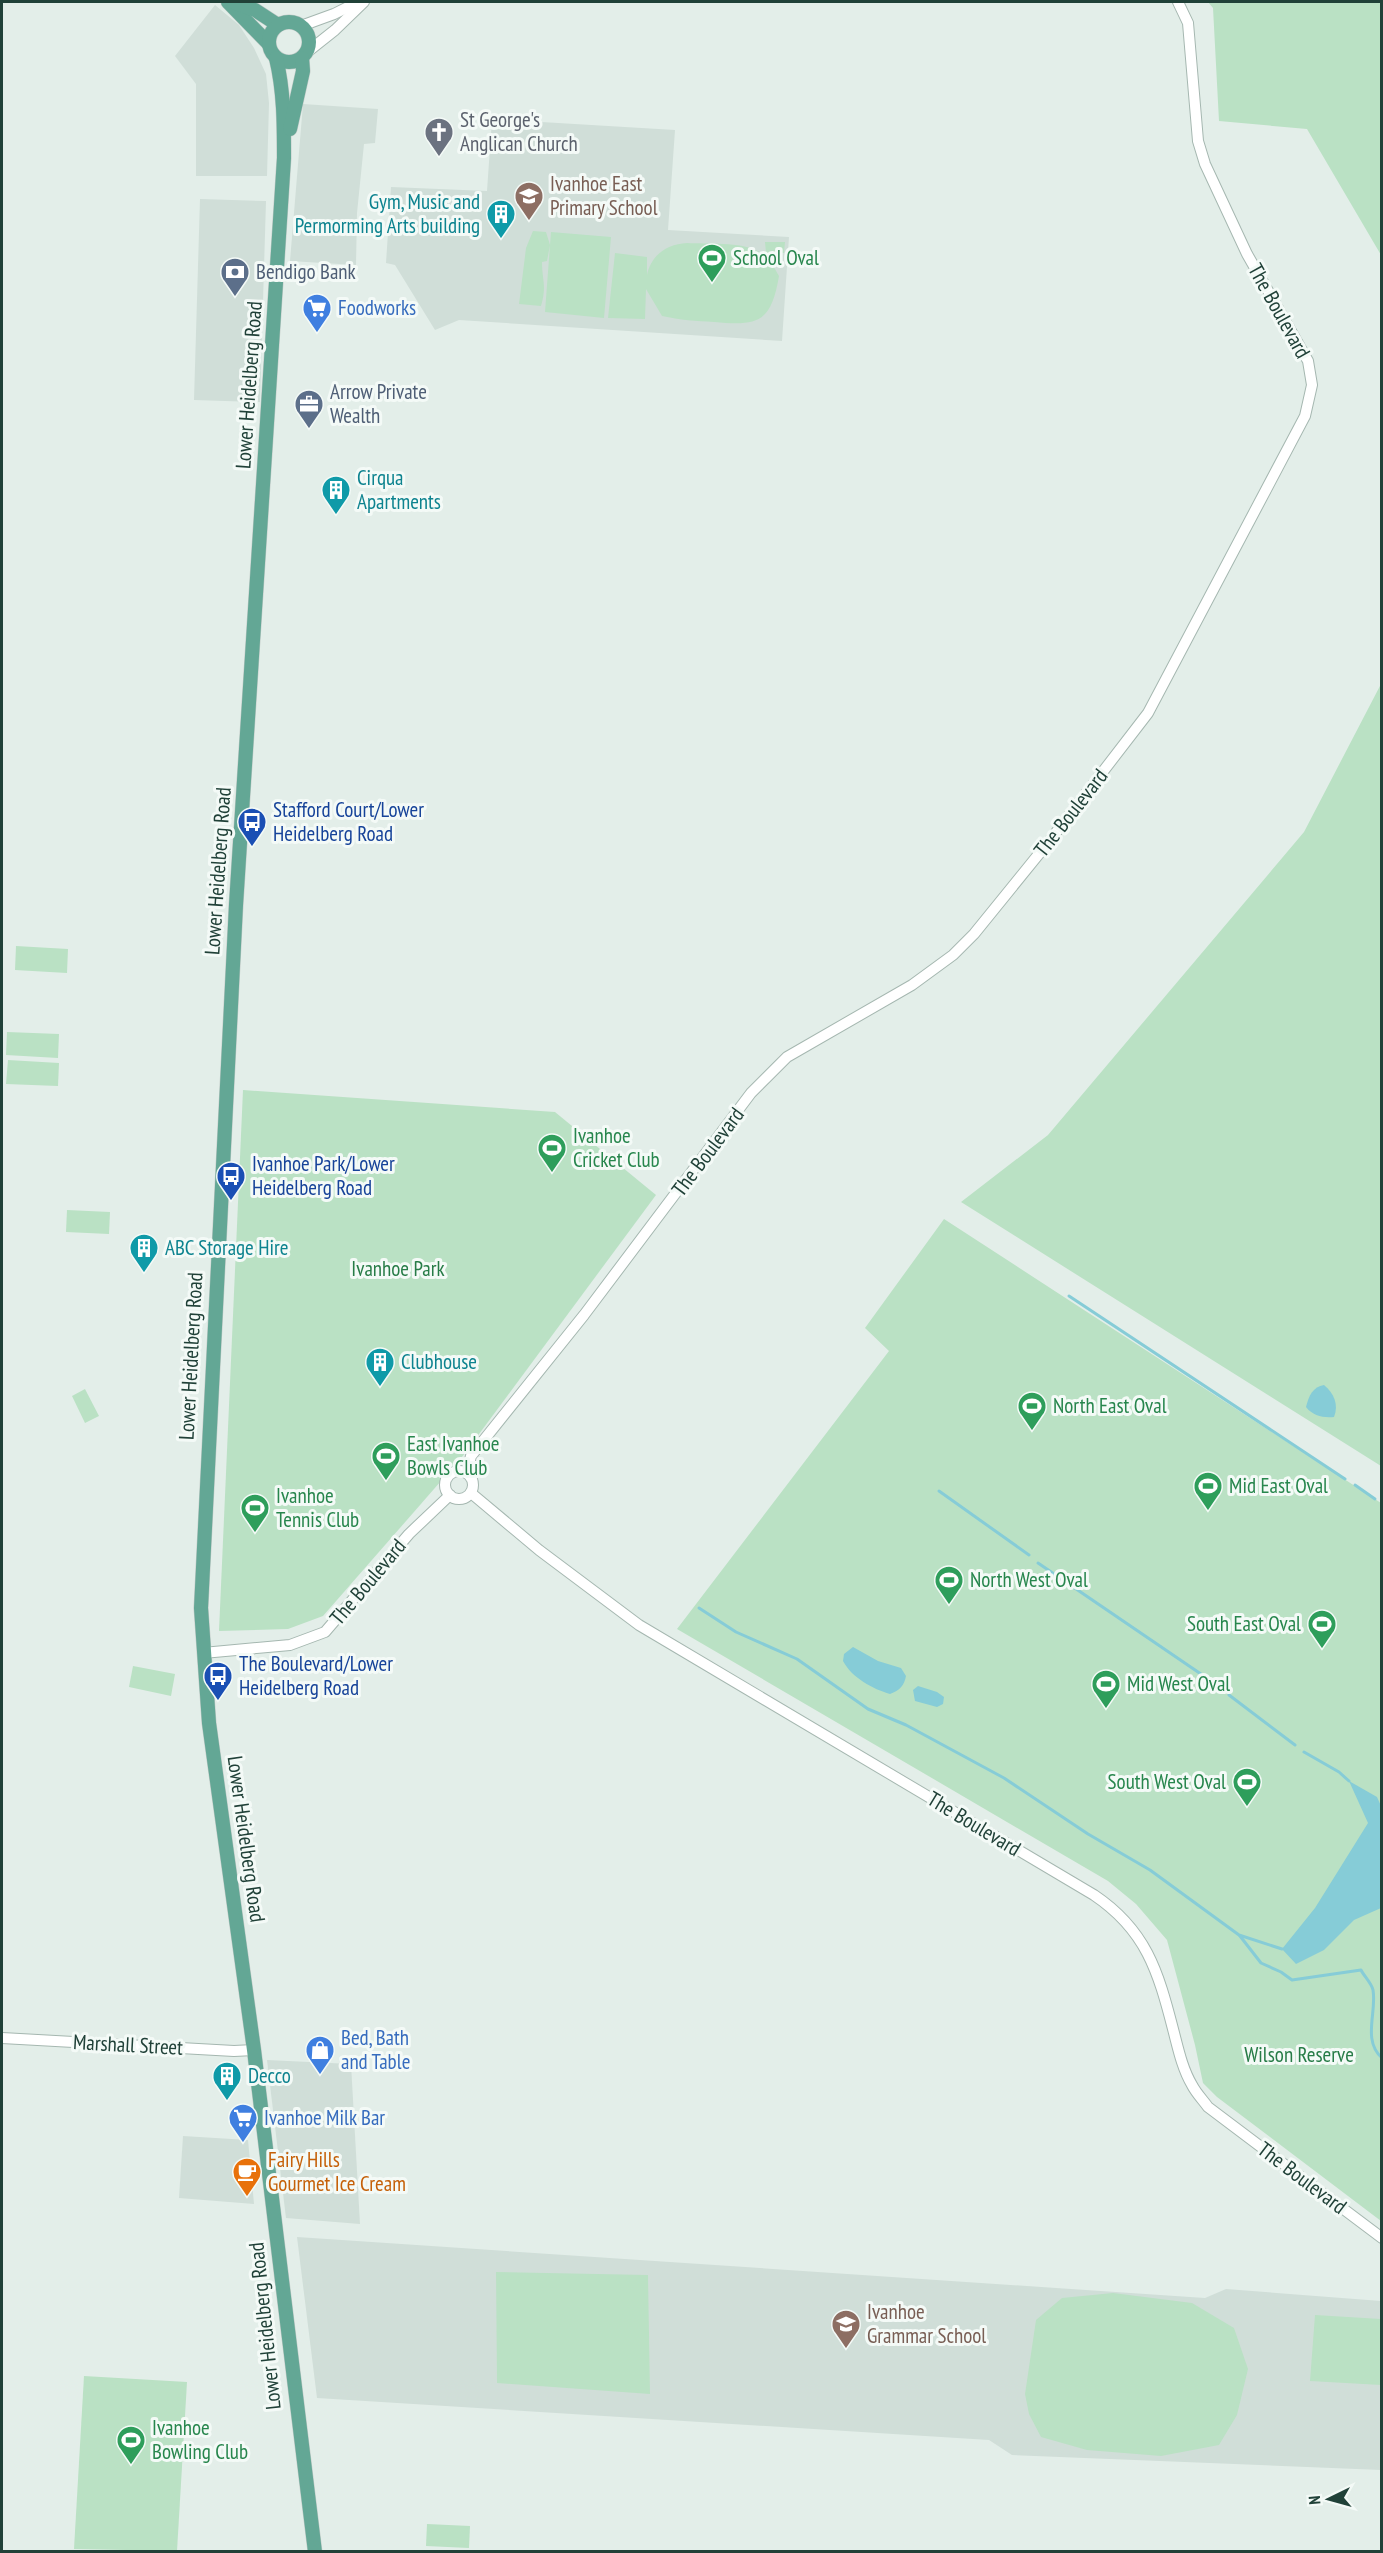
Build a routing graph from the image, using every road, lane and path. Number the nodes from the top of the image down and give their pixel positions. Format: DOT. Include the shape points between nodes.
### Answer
graph roads {
  1 [pos="231,2"];
  2 [pos="358,2"];
  3 [pos="364,2"];
  4 [pos="1178,2"];
  5 [pos="278,25"];
  6 [pos="301,26"];
  7 [pos="268,43"];
  8 [pos="304,55"];
  9 [pos="276,58"];
  10 [pos="284,158"];
  11 [pos="466,1472"];
  12 [pos="471,1493"];
  13 [pos="450,1495"];
  14 [pos="203,1653"];
  15 [pos="2,2038"];
  16 [pos="254,2050"];
  17 [pos="1382,2238"];
  18 [pos="315,2552"];
  1 -- 5 [label="main road" via="255,10"];
  1 -- 7 [label="main road"];
  2 -- 6 [label="street"];
  3 -- 8 [label="street"];
  4 -- 11 [label="street, The Boulevard" via="1188,23 1198,141 1205,164 1247,254 1308,361 1312,385 1305,416 1148,713 1051,840 953,955 912,985 774,1068 474,1452"];
  5 -- 6 [label="main road" via="289,22"];
  5 -- 7 [label="main road"];
  6 -- 8 [label="main road" via="309,44"];
  7 -- 9 [label="main road"];
  8 -- 9 [label="main road" via="289,63"];
  8 -- 10 [label="main road, Lower Heidelberg Road"];
  9 -- 10 [label="main road, Lower Heidelberg Road" via="284,108"];
  10 -- 14 [label="main road, Lower Heidelberg Road" via="229,1032 201,1583"];
  11 -- 12 [label="street" via="473,1484"];
  11 -- 13 [label="street" via="458,1470 446,1478 445,1487"];
  12 -- 13 [label="street" via="463,1498"];
  12 -- 17 [label="street, The Boulevard" via="639,1625 1094,1895 1122,1916 1149,1953 1160,1977 1183,2065 1192,2086 1208,2107"];
  13 -- 14 [label="street, The Boulevard" via="409,1534 325,1632 290,1645"];
  14 -- 16 [label="main road, Lower Heidelberg Road"];
  15 -- 16 [label="street, Marshall Street"];
  16 -- 18 [label="main road, Lower Heidelberg Road"];
}
